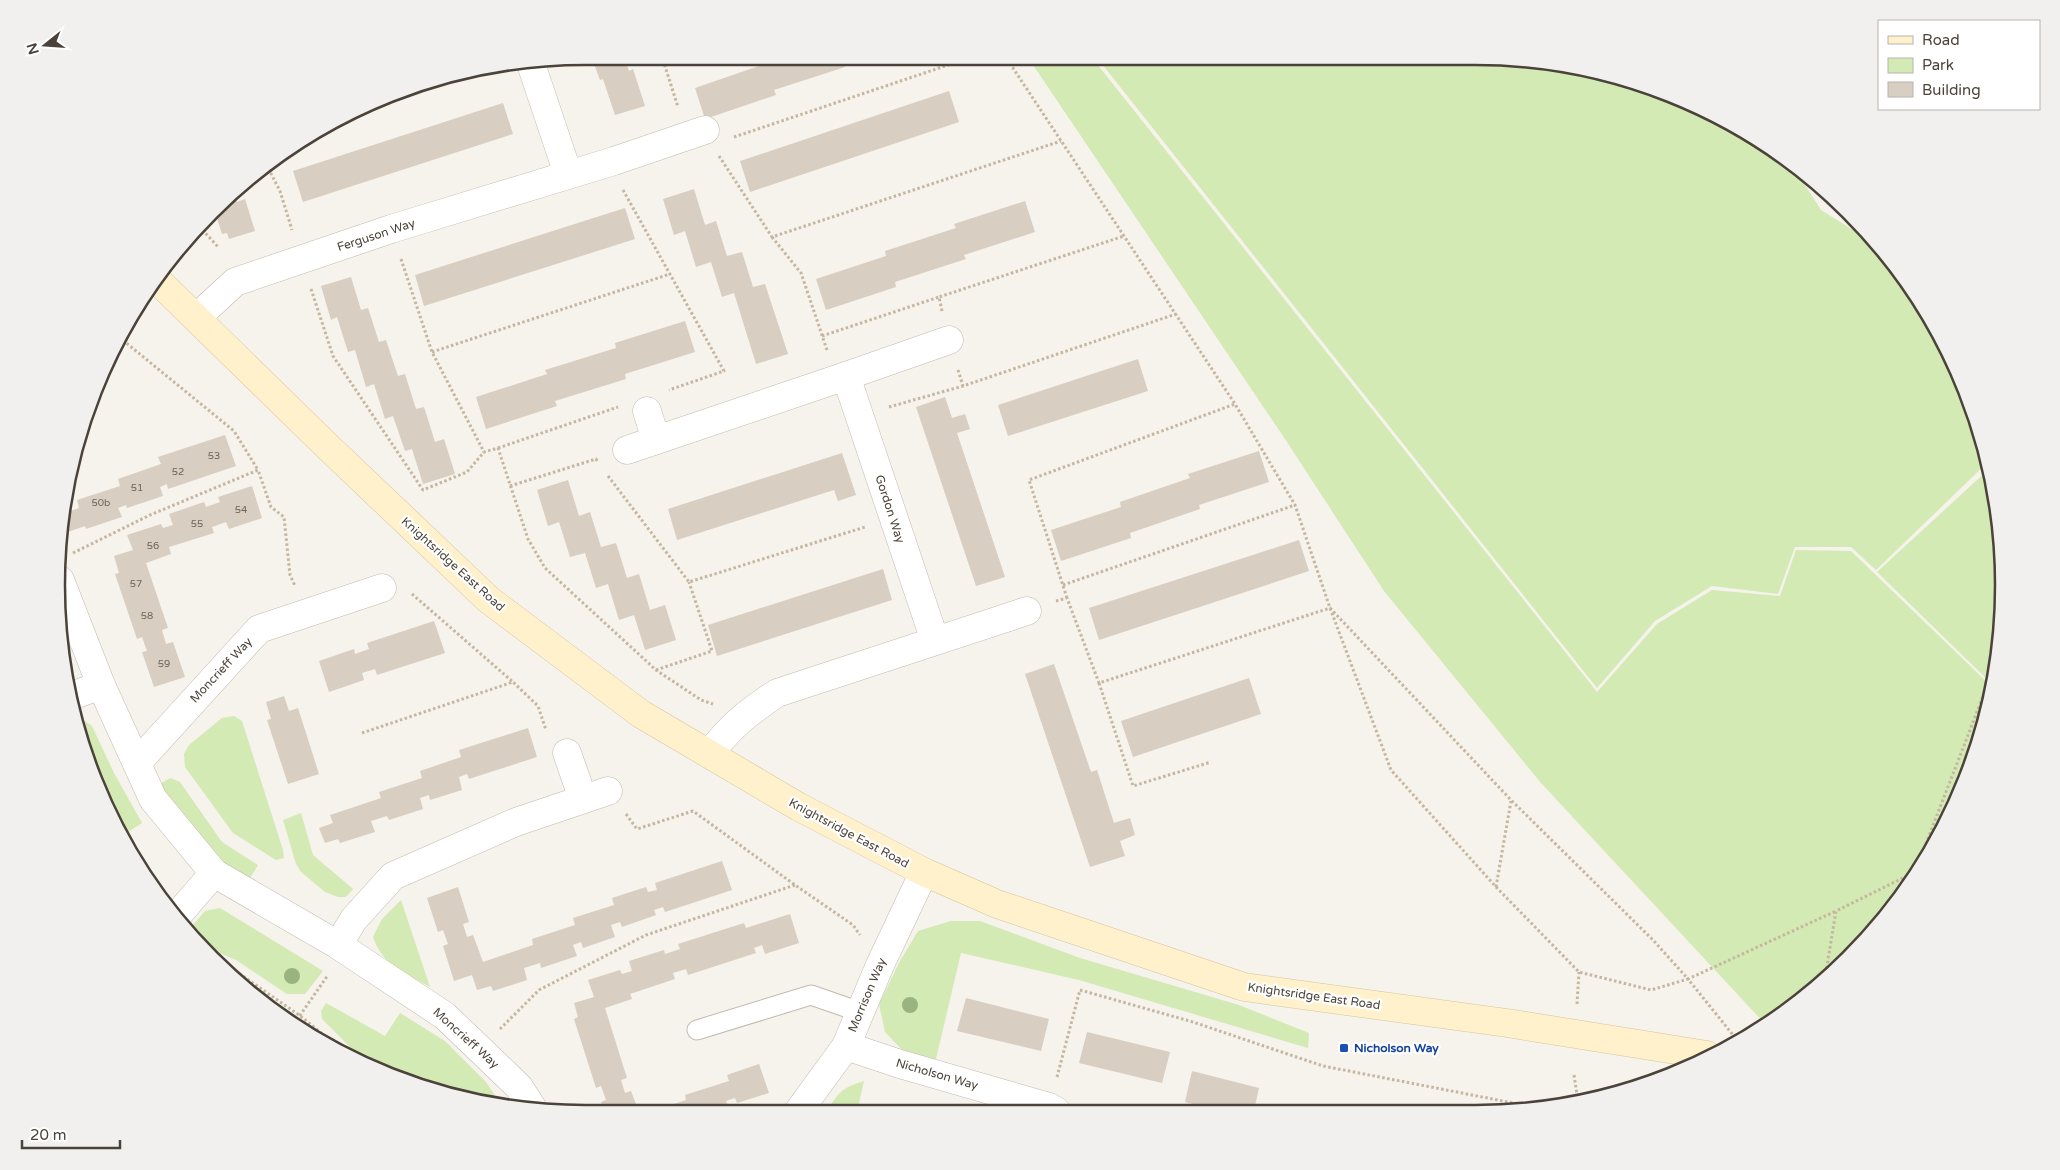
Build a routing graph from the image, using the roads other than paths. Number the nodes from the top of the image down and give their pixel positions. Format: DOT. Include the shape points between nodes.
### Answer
graph roads {
  1 [pos="532,68"];
  2 [pos="701,137"];
  3 [pos="568,174"];
  4 [pos="161,284"];
  5 [pos="196,318"];
  6 [pos="949,340"];
  7 [pos="841,377"];
  8 [pos="644,402"];
  9 [pos="656,440"];
  10 [pos="627,450"];
  11 [pos="65,572"];
  12 [pos="382,588"];
  13 [pos="1026,611"];
  14 [pos="935,642"];
  15 [pos="101,685"];
  16 [pos="77,694"];
  17 [pos="567,752"];
  18 [pos="710,754"];
  19 [pos="137,763"];
  20 [pos="924,872"];
  21 [pos="214,873"];
  22 [pos="180,912"];
  23 [pos="342,948"];
  24 [pos="860,1012"];
  25 [pos="697,1030"];
  26 [pos="846,1046"];
  27 [pos="1699,1054"];
  28 [pos="529,1102"];
  29 [pos="803,1105"];
  30 [pos="1038,1105"];
  1 -- 3 [label="street"];
  2 -- 3 [label="street, Ferguson Way"];
  3 -- 5 [label="street, Ferguson Way" via="236,282"];
  4 -- 5 [label="street, Knightsridge East Road"];
  5 -- 18 [label="street, Knightsridge East Road" via="489,600 641,714"];
  6 -- 7 [label="street"];
  7 -- 9 [label="street"];
  7 -- 14 [label="street, Gordon Way" via="860,416"];
  8 -- 9 [label="street"];
  9 -- 10 [label="street"];
  11 -- 15 [label="street, Moncrieff Way"];
  12 -- 19 [label="street, Moncrieff Way" via="259,630"];
  13 -- 14 [label="street"];
  14 -- 18 [label="street" via="777,693 745,715"];
  15 -- 16 [label="street"];
  15 -- 19 [label="street, Moncrieff Way"];
  17 -- 23 [label="street" via="596,795 516,822 393,876 354,919"];
  18 -- 20 [label="street, Knightsridge East Road" via="799,807"];
  19 -- 21 [label="street, Moncrieff Way" via="153,799"];
  20 -- 24 [label="street, Morrison Way"];
  20 -- 27 [label="street, Knightsridge East Road" via="997,904 1244,987 1507,1023"];
  21 -- 22 [label="street"];
  21 -- 23 [label="street, Moncrieff Way"];
  23 -- 28 [label="street, Moncrieff Way" via="445,1016 519,1087"];
  24 -- 25 [label="lane" via="810,995"];
  24 -- 26 [label="street, Morrison Way"];
  26 -- 29 [label="street, Morrison Way"];
  26 -- 30 [label="street, Nicholson Way"];
}
